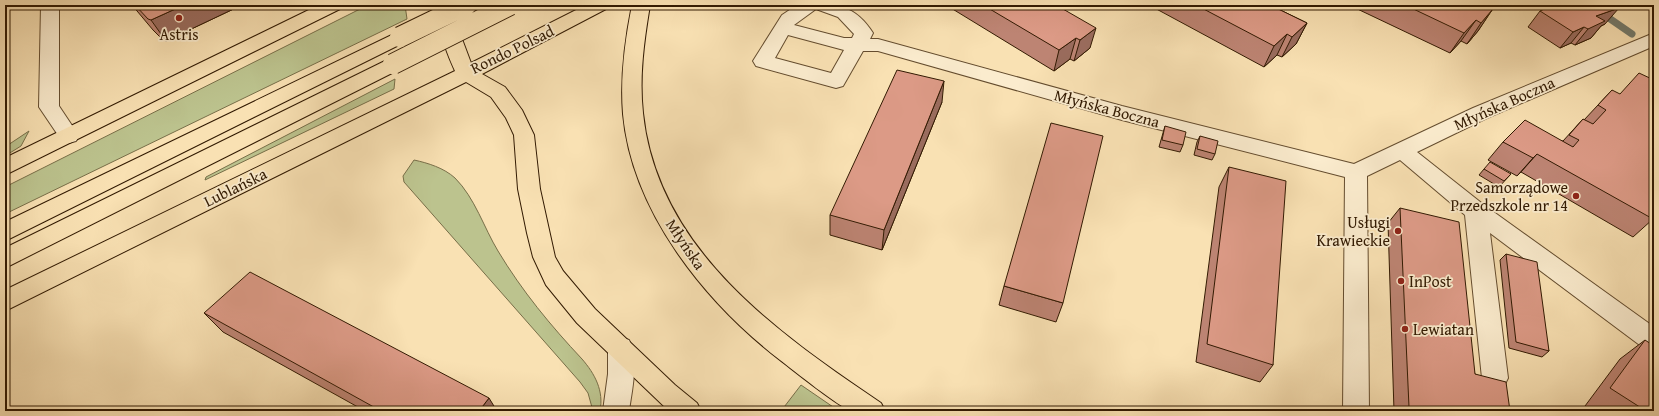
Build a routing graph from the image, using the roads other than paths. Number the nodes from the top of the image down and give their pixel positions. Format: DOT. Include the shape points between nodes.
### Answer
graph roads {
  1 [pos="50,5"];
  2 [pos="334,5"];
  3 [pos="454,5"];
  4 [pos="466,5"];
  5 [pos="510,5"];
  6 [pos="600,5"];
  7 [pos="641,5"];
  8 [pos="810,5"];
  9 [pos="823,5"];
  10 [pos="783,28"];
  11 [pos="1654,39"];
  12 [pos="858,44"];
  13 [pos="466,74"];
  14 [pos="69,136"];
  15 [pos="1401,150"];
  16 [pos="5,167"];
  17 [pos="1356,172"];
  18 [pos="1476,211"];
  19 [pos="5,232"];
  20 [pos="5,259"];
  21 [pos="5,301"];
  22 [pos="1654,341"];
  23 [pos="620,348"];
  24 [pos="1495,378"];
  25 [pos="616,411"];
  26 [pos="688,411"];
  27 [pos="872,411"];
  28 [pos="1356,411"];
  1 -- 14 [label="street" via="49,107"];
  2 -- 14 [label="main road"];
  3 -- 13 [label="main road, Rondo Polsad" via="450,29"];
  4 -- 19 [label="main road, bridge"];
  5 -- 20 [label="main road, bridge"];
  6 -- 13 [label="main road, Rondo Polsad"];
  7 -- 27 [label="main road, Młyńska" via="632,87 633,114 642,160 672,227 699,266 733,305 802,363"];
  8 -- 10 [label="street" via="788,18"];
  9 -- 12 [label="street" via="844,13 864,33"];
  10 -- 12 [label="street, Młyńska Boczna" via="844,44"];
  10 -- 12 [label="street" via="763,61 836,81"];
  11 -- 15 [label="street, Młyńska Boczna" via="1571,73"];
  12 -- 17 [label="street, Młyńska Boczna" via="878,45 1122,113"];
  13 -- 21 [label="main road, Lublańska"];
  13 -- 23 [label="main road" via="498,92 515,115 524,135 529,189 538,233 544,256 554,278 586,316"];
  14 -- 16 [label="main road"];
  15 -- 17 [label="street, Młyńska Boczna"];
  15 -- 18 [label="street"];
  17 -- 28 [label="street"];
  18 -- 22 [label="street"];
  18 -- 24 [label="street"];
  23 -- 25 [label="street" via="621,374"];
  23 -- 26 [label="main road"];
}
